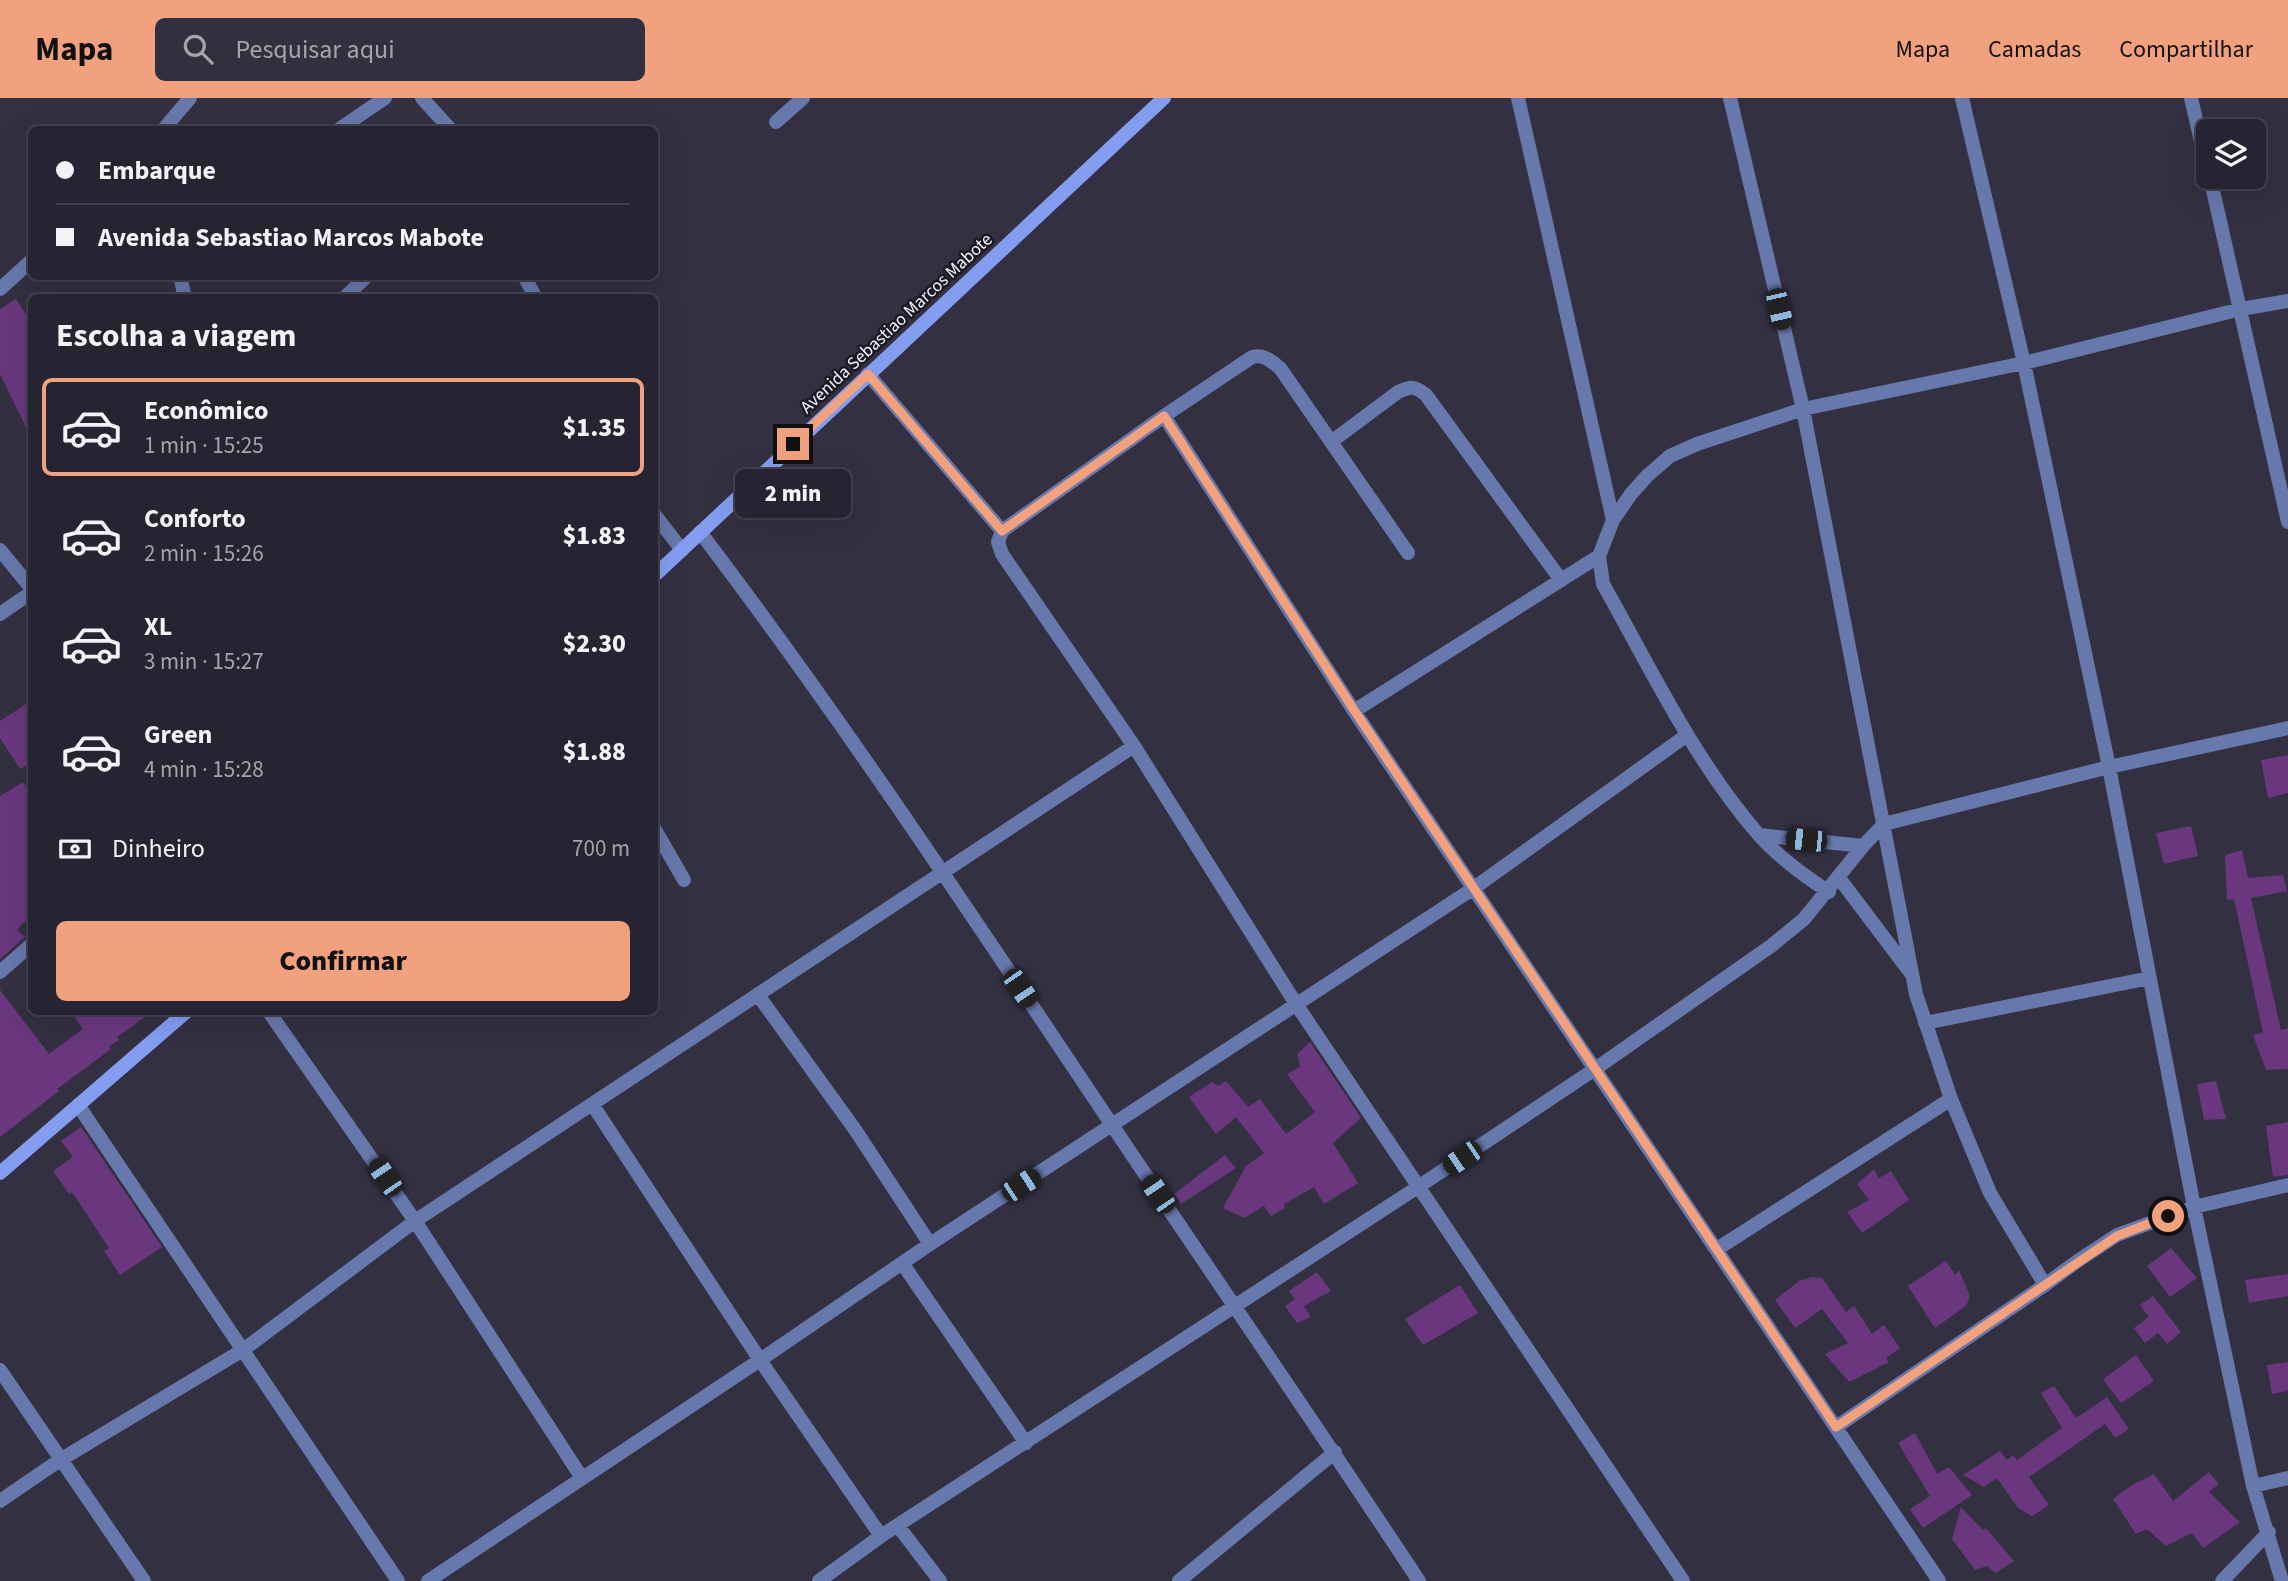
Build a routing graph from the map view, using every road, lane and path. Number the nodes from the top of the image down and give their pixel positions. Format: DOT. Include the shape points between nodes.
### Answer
graph roads {
  1 [pos="190,98"];
  2 [pos="385,98"];
  3 [pos="422,98"];
  4 [pos="803,98"];
  5 [pos="1164,98"];
  6 [pos="1518,98"];
  7 [pos="1730,98"];
  8 [pos="1962,98"];
  9 [pos="2191,98"];
  10 [pos="2196,119"];
  11 [pos="776,122"];
  12 [pos="166,126"];
  13 [pos="344,126"];
  14 [pos="447,126"];
  15 [pos="2213,189"];
  16 [pos="28,264"];
  17 [pos="363,280"];
  18 [pos="0,289"];
  19 [pos="348,294"];
  20 [pos="2288,301"];
  21 [pos="2241,309"];
  22 [pos="2024,363"];
  23 [pos="868,374"];
  24 [pos="1802,409"];
  25 [pos="1164,416"];
  26 [pos="1331,442"];
  27 [pos="658,519"];
  28 [pos="1613,520"];
  29 [pos="2288,522"];
  30 [pos="1002,531"];
  31 [pos="700,532"];
  32 [pos="0,550"];
  33 [pos="682,550"];
  34 [pos="1408,554"];
  35 [pos="1599,556"];
  36 [pos="658,572"];
  37 [pos="1561,580"];
  38 [pos="28,585"];
  39 [pos="28,593"];
  40 [pos="0,614"];
  41 [pos="1354,710"];
  42 [pos="2288,728"];
  43 [pos="1687,735"];
  44 [pos="1134,746"];
  45 [pos="2109,768"];
  46 [pos="1884,824"];
  47 [pos="658,835"];
  48 [pos="1759,835"];
  49 [pos="1863,846"];
  50 [pos="944,873"];
  51 [pos="1839,878"];
  52 [pos="684,880"];
  53 [pos="1474,887"];
  54 [pos="1829,892"];
  55 [pos="28,948"];
  56 [pos="0,972"];
  57 [pos="1913,976"];
  58 [pos="2150,978"];
  59 [pos="758,995"];
  60 [pos="1296,1004"];
  61 [pos="183,1015"];
  62 [pos="271,1015"];
  63 [pos="1925,1023"];
  64 [pos="1595,1069"];
  65 [pos="1951,1099"];
  66 [pos="592,1104"];
  67 [pos="78,1105"];
  68 [pos="1112,1126"];
  69 [pos="0,1173"];
  70 [pos="2288,1185"];
  71 [pos="1418,1187"];
  72 [pos="2194,1207"];
  73 [pos="415,1220"];
  74 [pos="930,1244"];
  75 [pos="1717,1249"];
  76 [pos="902,1263"];
  77 [pos="2045,1285"];
  78 [pos="1234,1307"];
  79 [pos="243,1350"];
  80 [pos="760,1360"];
  81 [pos="0,1370"];
  82 [pos="1836,1427"];
  83 [pos="1026,1443"];
  84 [pos="1335,1452"];
  85 [pos="61,1461"];
  86 [pos="582,1478"];
  87 [pos="2288,1478"];
  88 [pos="2253,1486"];
  89 [pos="0,1501"];
  90 [pos="898,1526"];
  91 [pos="2269,1532"];
  92 [pos="881,1536"];
  93 [pos="144,1581"];
  94 [pos="398,1581"];
  95 [pos="429,1581"];
  96 [pos="819,1581"];
  97 [pos="940,1581"];
  98 [pos="1180,1581"];
  99 [pos="1419,1581"];
  100 [pos="1683,1581"];
  101 [pos="1939,1581"];
  102 [pos="2222,1581"];
  103 [pos="2282,1581"];
  1 -- 12 [label="street"];
  2 -- 13 [label="street"];
  3 -- 14 [label="street"];
  4 -- 11 [label="street"];
  5 -- 23 [label="main road, Avenida Sebastiao Marcos Mabote"];
  6 -- 28 [label="street"];
  7 -- 24 [label="street"];
  8 -- 22 [label="street"];
  9 -- 10 [label="street"];
  15 -- 21 [label="street"];
  16 -- 18 [label="street"];
  17 -- 19 [label="street"];
  20 -- 21 [label="street"];
  21 -- 22 [label="street"];
  21 -- 29 [label="street"];
  22 -- 24 [label="street"];
  22 -- 45 [label="street"];
  23 -- 30 [label="street"];
  23 -- 31 [label="main road, Avenida Sebastiao Marcos Mabote"];
  24 -- 28 [label="street" via="1670,456 1631,494"];
  24 -- 46 [label="street"];
  25 -- 26 [label="street" via="1259,355 1280,368"];
  25 -- 30 [label="street"];
  25 -- 41 [label="street"];
  26 -- 34 [label="street"];
  26 -- 37 [label="street" via="1398,392 1417,387"];
  27 -- 33 [label="street"];
  28 -- 35 [label="street"];
  30 -- 44 [label="street" via="998,542 1002,554"];
  31 -- 33 [label="main road, Avenida Sebastiao Marcos Mabote"];
  31 -- 50 [label="street" via="770,623"];
  32 -- 38 [label="street"];
  33 -- 36 [label="main road, Avenida Sebastiao Marcos Mabote"];
  35 -- 37 [label="street"];
  35 -- 43 [label="street" via="1604,584"];
  37 -- 41 [label="street"];
  39 -- 40 [label="street"];
  41 -- 53 [label="street"];
  42 -- 45 [label="street"];
  43 -- 48 [label="street"];
  43 -- 53 [label="street"];
  44 -- 50 [label="street"];
  44 -- 60 [label="street"];
  45 -- 46 [label="street"];
  45 -- 58 [label="street"];
  46 -- 49 [label="street"];
  46 -- 57 [label="street"];
  47 -- 52 [label="street"];
  48 -- 49 [label="street"];
  48 -- 54 [label="street" via="1796,870"];
  49 -- 51 [label="street"];
  50 -- 59 [label="street"];
  50 -- 68 [label="street"];
  51 -- 54 [label="street"];
  51 -- 57 [label="street"];
  53 -- 60 [label="street"];
  53 -- 64 [label="street"];
  54 -- 64 [label="street" via="1771,946"];
  55 -- 56 [label="street"];
  57 -- 63 [label="street"];
  58 -- 63 [label="street"];
  58 -- 72 [label="street"];
  59 -- 66 [label="street"];
  59 -- 74 [label="street"];
  60 -- 68 [label="street"];
  60 -- 71 [label="street"];
  61 -- 67 [label="main road"];
  62 -- 73 [label="street"];
  63 -- 65 [label="street"];
  64 -- 71 [label="street"];
  64 -- 75 [label="street"];
  65 -- 75 [label="street"];
  65 -- 77 [label="street" via="1990,1193"];
  66 -- 73 [label="street"];
  66 -- 80 [label="street"];
  67 -- 69 [label="main road"];
  67 -- 79 [label="street"];
  68 -- 74 [label="street"];
  68 -- 78 [label="street"];
  70 -- 72 [label="street"];
  71 -- 78 [label="street"];
  71 -- 100 [label="street"];
  72 -- 77 [label="street" via="2117,1236"];
  72 -- 88 [label="street"];
  73 -- 79 [label="street"];
  73 -- 86 [label="street"];
  74 -- 76 [label="street"];
  75 -- 82 [label="street"];
  76 -- 80 [label="street"];
  76 -- 83 [label="street"];
  77 -- 82 [label="street"];
  78 -- 83 [label="street"];
  78 -- 84 [label="street"];
  79 -- 85 [label="street"];
  79 -- 94 [label="street"];
  80 -- 86 [label="street"];
  80 -- 92 [label="street"];
  81 -- 85 [label="street"];
  82 -- 101 [label="street"];
  83 -- 90 [label="street"];
  84 -- 98 [label="street"];
  84 -- 99 [label="street"];
  85 -- 89 [label="street"];
  85 -- 93 [label="street"];
  86 -- 95 [label="street"];
  87 -- 88 [label="street"];
  88 -- 91 [label="street"];
  90 -- 92 [label="street"];
  90 -- 97 [label="street"];
  91 -- 102 [label="street"];
  91 -- 103 [label="street"];
  92 -- 96 [label="street"];
}
